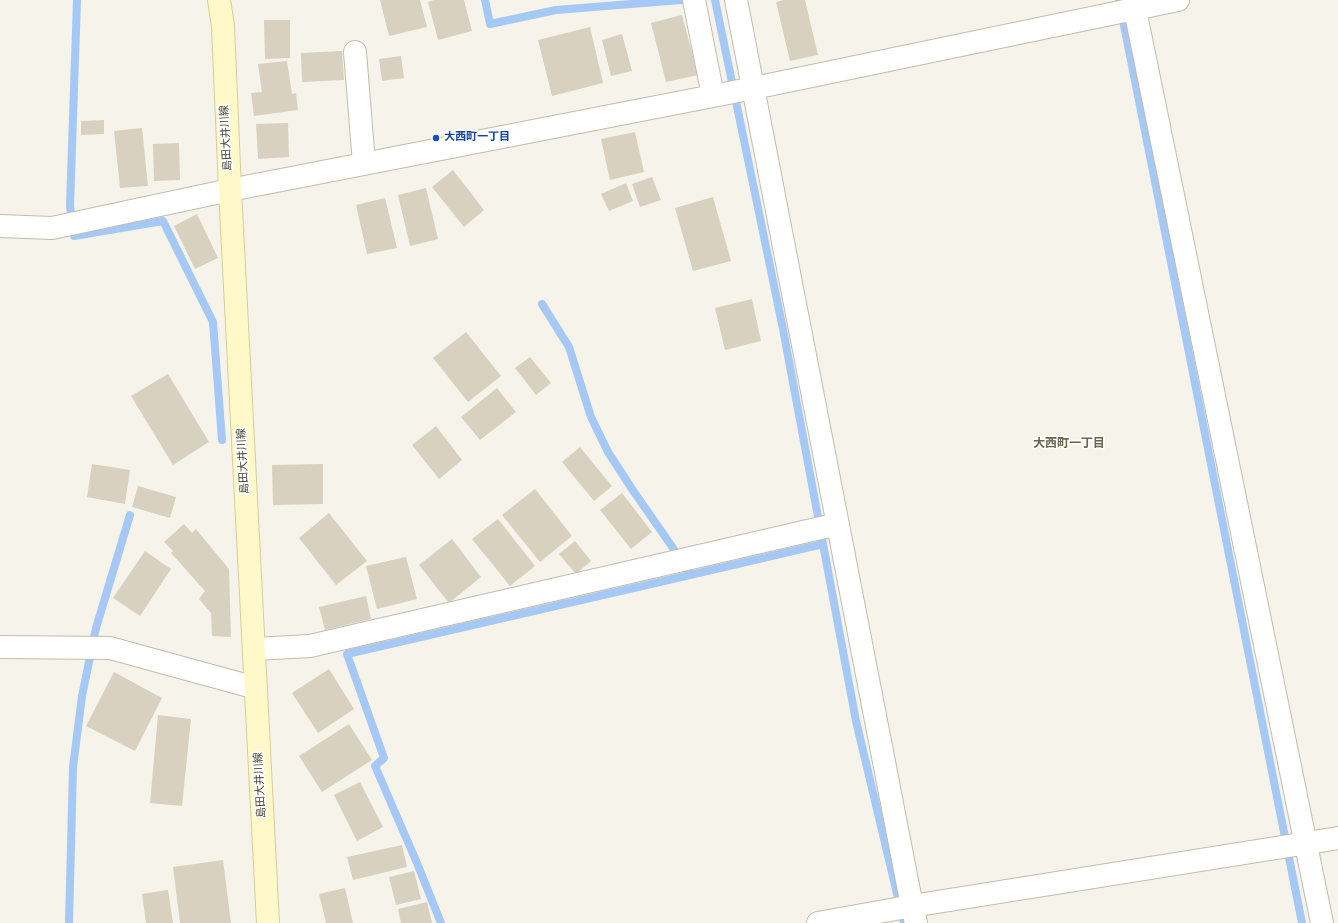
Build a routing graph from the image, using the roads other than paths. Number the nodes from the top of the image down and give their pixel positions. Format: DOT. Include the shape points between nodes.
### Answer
graph roads {
  1 [pos="219,0"];
  2 [pos="694,0"];
  3 [pos="736,0"];
  4 [pos="1178,0"];
  5 [pos="1134,4"];
  6 [pos="355,52"];
  7 [pos="754,88"];
  8 [pos="713,96"];
  9 [pos="364,164"];
  10 [pos="230,190"];
  11 [pos="0,226"];
  12 [pos="838,524"];
  13 [pos="0,647"];
  14 [pos="254,649"];
  15 [pos="256,688"];
  16 [pos="1338,838"];
  17 [pos="1306,843"];
  18 [pos="914,915"];
  19 [pos="268,923"];
  20 [pos="818,923"];
  21 [pos="1322,923"];
  1 -- 10 [label="main road, 島田大井川線"];
  2 -- 8 [label="street"];
  3 -- 7 [label="street"];
  4 -- 5 [label="street"];
  5 -- 7 [label="street"];
  5 -- 17 [label="street"];
  6 -- 9 [label="street"];
  7 -- 8 [label="street"];
  7 -- 12 [label="street"];
  8 -- 9 [label="street"];
  9 -- 10 [label="street"];
  10 -- 11 [label="street" via="52,228"];
  10 -- 14 [label="main road, 島田大井川線"];
  12 -- 14 [label="street" via="310,646"];
  12 -- 18 [label="street"];
  13 -- 15 [label="street" via="110,648"];
  14 -- 15 [label="main road, 島田大井川線"];
  15 -- 19 [label="main road, 島田大井川線"];
  16 -- 17 [label="street"];
  17 -- 18 [label="street"];
  17 -- 21 [label="street"];
  18 -- 20 [label="street"];
}
